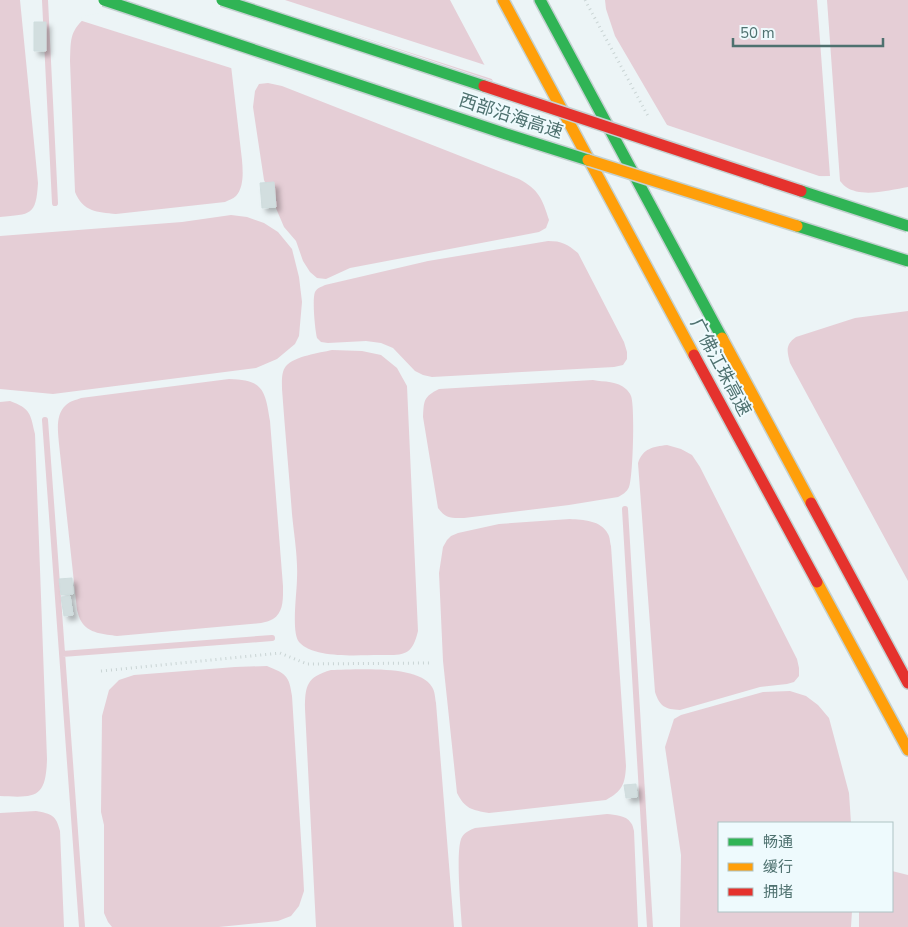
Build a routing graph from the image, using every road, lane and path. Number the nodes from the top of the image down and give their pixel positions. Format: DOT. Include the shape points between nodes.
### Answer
graph roads {
  1 [pos="104,0"];
  2 [pos="222,0"];
  3 [pos="503,0"];
  4 [pos="540,0"];
  5 [pos="585,0"];
  6 [pos="651,122"];
  7 [pos="908,226"];
  8 [pos="908,261"];
  9 [pos="429,663"];
  10 [pos="101,671"];
  11 [pos="908,683"];
  12 [pos="908,750"];
  1 -- 8 [label="highway, 西部沿海高速, bridge" via="506,134"];
  2 -- 7 [label="highway, 西部沿海高速, bridge"];
  3 -- 12 [label="highway, 广佛江珠高速"];
  4 -- 11 [label="highway, 广佛江珠高速"];
  5 -- 6 [label="path"];
  9 -- 10 [label="path" via="307,664 280,653"];
}
